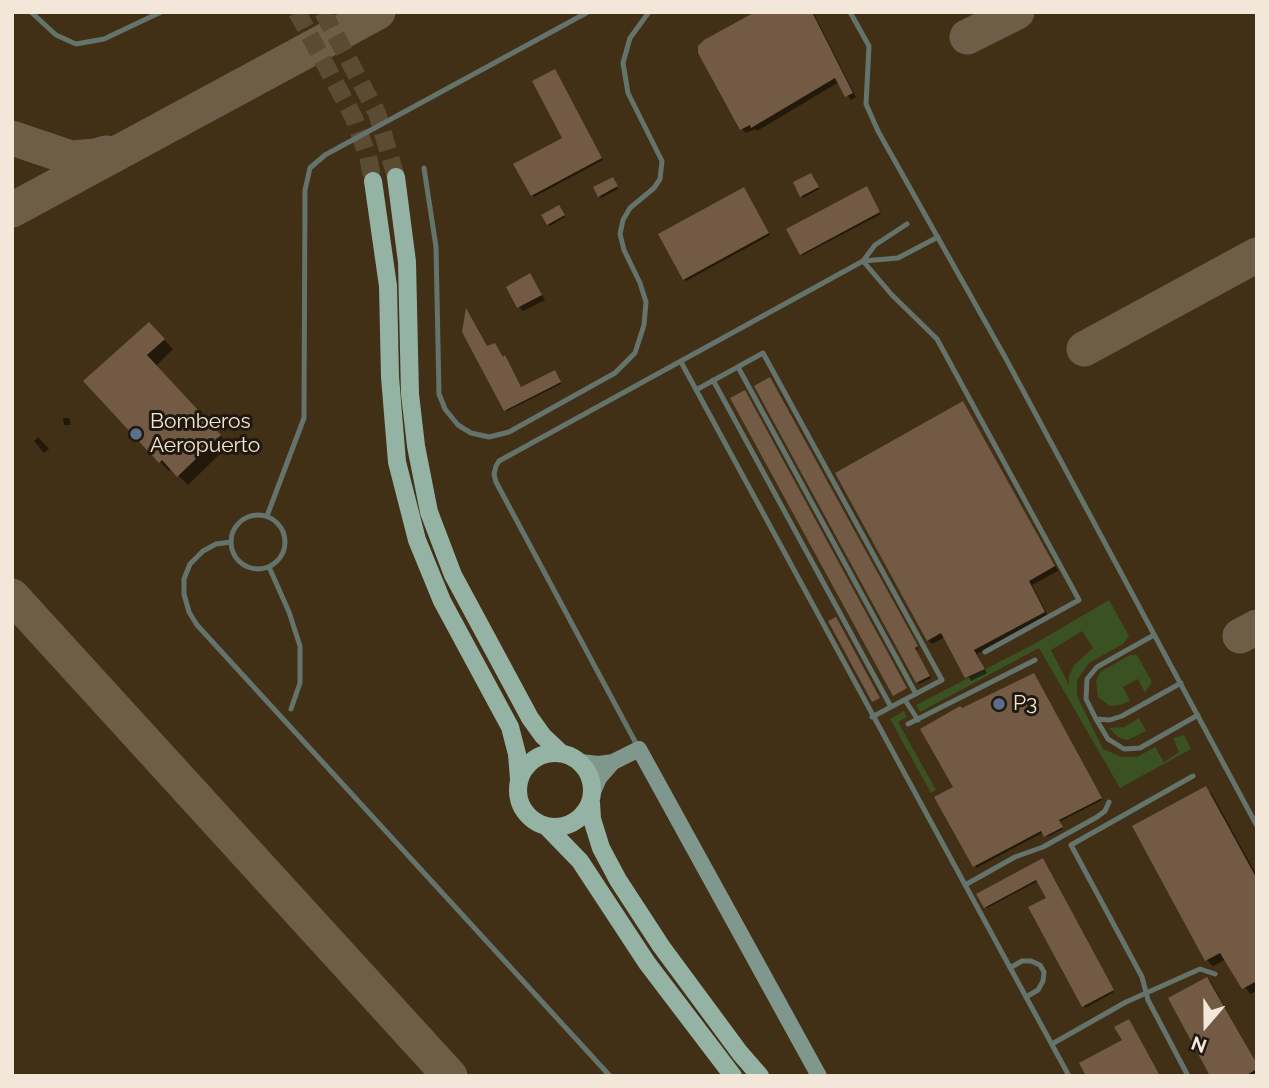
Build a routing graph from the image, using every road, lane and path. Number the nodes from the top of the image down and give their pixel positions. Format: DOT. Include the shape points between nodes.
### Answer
graph roads {
  1 [pos="31,12"];
  2 [pos="161,12"];
  3 [pos="588,12"];
  4 [pos="649,12"];
  5 [pos="850,12"];
  6 [pos="424,168"];
  7 [pos="396,177"];
  8 [pos="373,181"];
  9 [pos="906,224"];
  10 [pos="938,237"];
  11 [pos="863,261"];
  12 [pos="681,362"];
  13 [pos="738,367"];
  14 [pos="713,380"];
  15 [pos="696,390"];
  16 [pos="267,516"];
  17 [pos="231,542"];
  18 [pos="269,567"];
  19 [pos="1154,635"];
  20 [pos="985,652"];
  21 [pos="1035,660"];
  22 [pos="1181,683"];
  23 [pos="916,694"];
  24 [pos="905,700"];
  25 [pos="891,707"];
  26 [pos="291,709"];
  27 [pos="1198,715"];
  28 [pos="872,717"];
  29 [pos="1096,719"];
  30 [pos="918,720"];
  31 [pos="908,724"];
  32 [pos="639,748"];
  33 [pos="561,753"];
  34 [pos="580,762"];
  35 [pos="613,762"];
  36 [pos="1193,776"];
  37 [pos="519,779"];
  38 [pos="592,798"];
  39 [pos="1110,802"];
  40 [pos="1257,825"];
  41 [pos="547,827"];
  42 [pos="965,884"];
  43 [pos="1010,968"];
  44 [pos="1215,974"];
  45 [pos="1146,994"];
  46 [pos="1026,997"];
  47 [pos="1052,1044"];
  48 [pos="610,1076"];
  49 [pos="733,1076"];
  50 [pos="760,1076"];
  51 [pos="818,1076"];
  52 [pos="1069,1076"];
  53 [pos="1188,1076"];
  1 -- 2 [label="lane" via="56,35 76,44 104,39"];
  3 -- 16 [label="lane" via="325,155 310,168 305,190 304,418"];
  4 -- 6 [label="lane" via="630,38 623,62 628,93 662,161 660,179 630,208 620,234 646,302 635,353 615,373 509,432 489,437 471,433 458,425 439,394 436,247"];
  5 -- 10 [label="lane" via="869,46 866,104"];
  7 -- 33 [label="main road" via="407,262 415,446 429,512 453,575 530,718"];
  8 -- 37 [label="main road" via="388,286 397,462 417,540 442,601 510,727"];
  9 -- 11 [label="lane" via="875,245"];
  10 -- 11 [label="lane" via="898,258"];
  10 -- 19 [label="lane"];
  11 -- 12 [label="lane"];
  11 -- 20 [label="lane" via="937,339 1079,600"];
  12 -- 15 [label="lane"];
  12 -- 32 [label="lane" via="499,461 494,474"];
  13 -- 14 [label="lane"];
  13 -- 23 [label="lane"];
  13 -- 23 [label="lane" via="763,353 942,680"];
  14 -- 15 [label="lane"];
  14 -- 25 [label="lane"];
  15 -- 28 [label="lane"];
  16 -- 17 [label="lane" via="242,519"];
  16 -- 18 [label="lane" via="286,536 283,555"];
  17 -- 18 [label="lane" via="243,565"];
  17 -- 48 [label="lane" via="216,544 190,564 184,594 197,625"];
  18 -- 26 [label="lane" via="300,646 300,683"];
  19 -- 22 [label="lane"];
  19 -- 29 [label="lane" via="1097,667 1087,679 1086,699"];
  21 -- 30 [label="lane"];
  22 -- 27 [label="lane"];
  22 -- 29 [label="lane" via="1122,716"];
  23 -- 24 [label="lane"];
  24 -- 25 [label="lane"];
  24 -- 30 [label="lane"];
  25 -- 28 [label="lane"];
  27 -- 29 [label="lane" via="1140,748 1124,749 1108,739"];
  27 -- 40 [label="lane"];
  28 -- 42 [label="lane"];
  30 -- 31 [label="lane"];
  32 -- 35 [label="street"];
  32 -- 51 [label="street"];
  33 -- 34 [label="main road"];
  33 -- 37 [label="main road" via="540,756"];
  34 -- 35 [label="street"];
  34 -- 38 [label="main road" via="592,781"];
  35 -- 38 [label="street" via="599,778"];
  36 -- 45 [label="lane" via="1071,845 1142,977"];
  37 -- 41 [label="main road" via="520,804 536,823"];
  38 -- 41 [label="main road" via="578,820"];
  38 -- 50 [label="main road" via="592,819 601,848 618,880 661,946"];
  39 -- 42 [label="lane" via="1097,817"];
  41 -- 49 [label="main road" via="580,860 647,963"];
  42 -- 43 [label="lane"];
  43 -- 46 [label="lane"];
  43 -- 46 [label="lane" via="1031,961 1044,972 1038,990"];
  44 -- 45 [label="lane" via="1200,969"];
  45 -- 47 [label="lane"];
  45 -- 53 [label="lane"];
  46 -- 47 [label="lane"];
  47 -- 52 [label="lane"];
}
